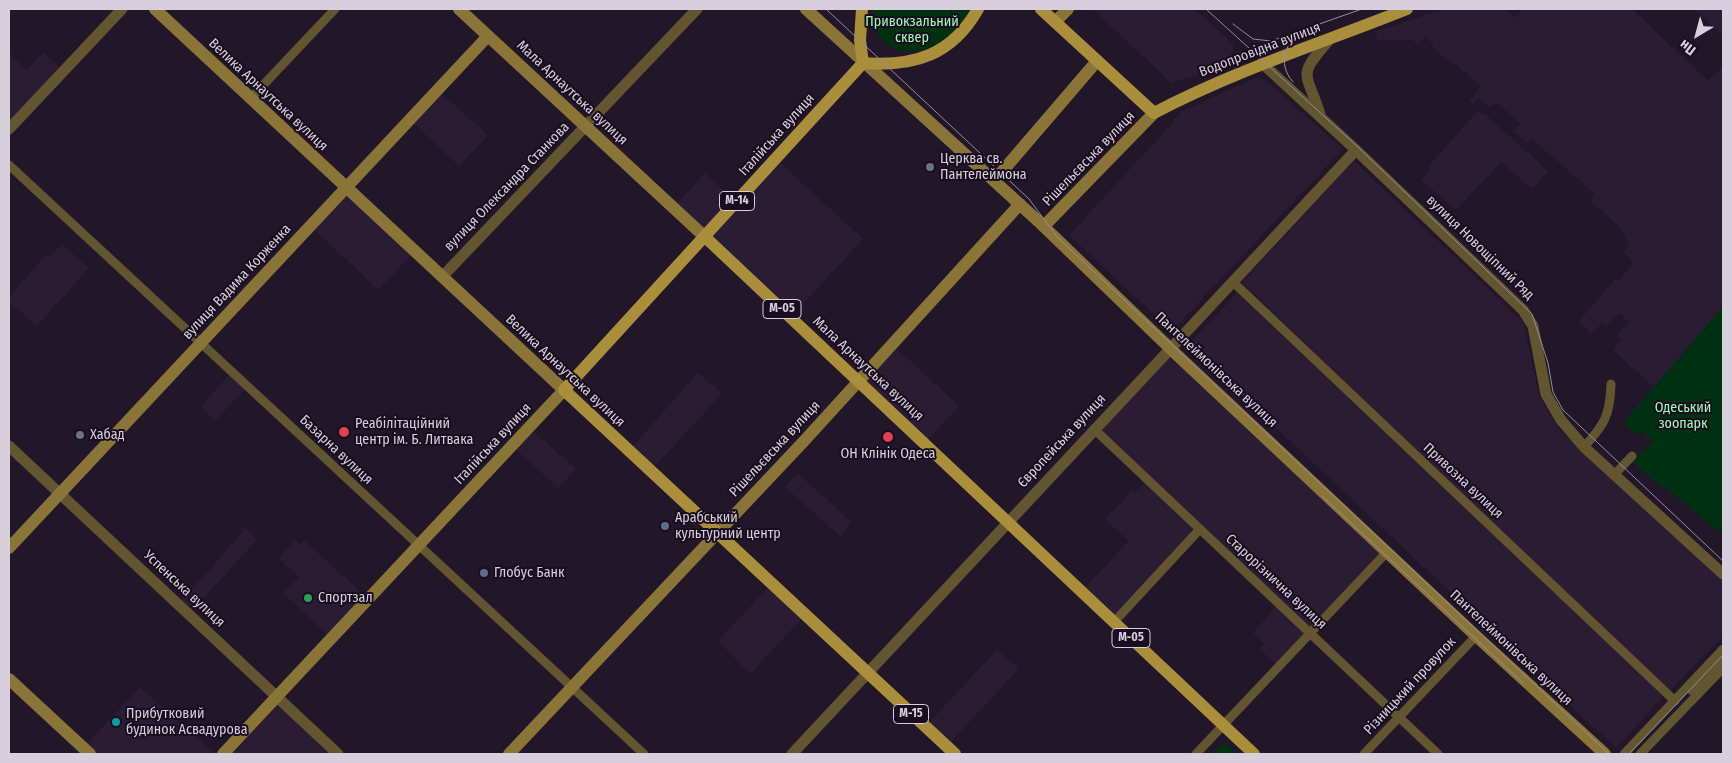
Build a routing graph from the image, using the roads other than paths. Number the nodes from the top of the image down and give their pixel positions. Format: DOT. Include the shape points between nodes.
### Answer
graph roads {
  1 [pos="122,9"];
  2 [pos="155,9"];
  3 [pos="335,9"];
  4 [pos="459,9"];
  5 [pos="697,9"];
  6 [pos="806,9"];
  7 [pos="862,9"];
  8 [pos="978,9"];
  9 [pos="1041,9"];
  10 [pos="1068,9"];
  11 [pos="1407,9"];
  12 [pos="1055,22"];
  13 [pos="488,36"];
  14 [pos="1330,39"];
  15 [pos="1097,61"];
  16 [pos="863,63"];
  17 [pos="1262,63"];
  18 [pos="250,99"];
  19 [pos="1154,113"];
  20 [pos="1322,118"];
  21 [pos="586,126"];
  22 [pos="9,129"];
  23 [pos="1356,150"];
  24 [pos="9,165"];
  25 [pos="994,181"];
  26 [pos="346,187"];
  27 [pos="1020,204"];
  28 [pos="1044,226"];
  29 [pos="704,236"];
  30 [pos="442,277"];
  31 [pos="1233,282"];
  32 [pos="201,343"];
  33 [pos="1170,348"];
  34 [pos="859,381"];
  35 [pos="1611,384"];
  36 [pos="564,390"];
  37 [pos="1094,429"];
  38 [pos="9,446"];
  39 [pos="1586,446"];
  40 [pos="1632,456"];
  41 [pos="1616,473"];
  42 [pos="60,493"];
  43 [pos="1008,522"];
  44 [pos="1200,529"];
  45 [pos="716,533"];
  46 [pos="418,546"];
  47 [pos="9,548"];
  48 [pos="1387,552"];
  49 [pos="1723,567"];
  50 [pos="1723,574"];
  51 [pos="1114,622"];
  52 [pos="1310,633"];
  53 [pos="1476,636"];
  54 [pos="1723,649"];
  55 [pos="1723,658"];
  56 [pos="1723,668"];
  57 [pos="867,674"];
  58 [pos="9,679"];
  59 [pos="571,687"];
  60 [pos="277,697"];
  61 [pos="1675,701"];
  62 [pos="1400,717"];
  63 [pos="1223,725"];
  64 [pos="950,753"];
  65 [pos="90,754"];
  66 [pos="223,754"];
  67 [pos="338,754"];
  68 [pos="509,754"];
  69 [pos="644,754"];
  70 [pos="792,754"];
  71 [pos="1196,754"];
  72 [pos="1254,754"];
  73 [pos="1364,754"];
  74 [pos="1438,754"];
  75 [pos="1605,754"];
  76 [pos="1624,754"];
  77 [pos="1632,754"];
  78 [pos="1640,754"];
  1 -- 22 [label="street"];
  2 -- 18 [label="main road, Велика Арнаутська вулиця"];
  3 -- 18 [label="street"];
  4 -- 13 [label="main road, Мала Арнаутська вулиця / М-05"];
  5 -- 21 [label="street, вулиця Олександра Станкова"];
  6 -- 16 [label="main road, Пантелеймонівська вулиця"];
  7 -- 16 [label="main road" via="860,40"];
  8 -- 16 [label="main road" via="959,36 931,55 890,65"];
  9 -- 12 [label="main road"];
  10 -- 12 [label="main road"];
  11 -- 14 [label="main road, Водопровідна вулиця"];
  12 -- 15 [label="main road"];
  13 -- 21 [label="main road, Мала Арнаутська вулиця / М-05"];
  13 -- 26 [label="main road, вулиця Вадима Корженка"];
  14 -- 17 [label="main road, Водопровідна вулиця"];
  14 -- 20 [label="street, вулиця Новощіпний Ряд" via="1310,62 1306,74"];
  15 -- 19 [label="main road"];
  15 -- 25 [label="main road"];
  16 -- 25 [label="main road, Пантелеймонівська вулиця"];
  16 -- 29 [label="main road, Італійська вулиця / М-14"];
  17 -- 19 [label="main road, Водопровідна вулиця"];
  17 -- 20 [label="street, вулиця Новощіпний Ряд"];
  18 -- 26 [label="main road, Велика Арнаутська вулиця"];
  19 -- 28 [label="main road, Рішельєвська вулиця"];
  20 -- 23 [label="street, вулиця Новощіпний Ряд"];
  21 -- 29 [label="main road, Мала Арнаутська вулиця / М-05"];
  21 -- 30 [label="street, вулиця Олександра Станкова"];
  23 -- 31 [label="street, Європейська вулиця"];
  23 -- 39 [label="street, вулиця Новощіпний Ряд" via="1529,318 1534,326 1551,406"];
  24 -- 32 [label="street, Базарна вулиця"];
  25 -- 27 [label="main road, Пантелеймонівська вулиця"];
  26 -- 30 [label="main road, Велика Арнаутська вулиця"];
  26 -- 32 [label="main road, вулиця Вадима Корженка"];
  27 -- 28 [label="main road, Пантелеймонівська вулиця"];
  27 -- 34 [label="main road, Рішельєвська вулиця"];
  28 -- 33 [label="main road, Пантелеймонівська вулиця"];
  29 -- 34 [label="main road, Мала Арнаутська вулиця / М-05"];
  29 -- 36 [label="main road, Італійська вулиця / М-14"];
  30 -- 36 [label="main road, Велика Арнаутська вулиця"];
  31 -- 33 [label="street, Європейська вулиця"];
  31 -- 61 [label="street, Привозна вулиця"];
  32 -- 42 [label="main road, вулиця Вадима Корженка"];
  32 -- 46 [label="street, Базарна вулиця"];
  33 -- 37 [label="street, Європейська вулиця"];
  33 -- 48 [label="main road, Пантелеймонівська вулиця"];
  34 -- 43 [label="main road, Мала Арнаутська вулиця / М-05"];
  34 -- 45 [label="main road, Рішельєвська вулиця"];
  35 -- 39 [label="street" via="1610,408 1599,431"];
  36 -- 45 [label="main road, Велика Арнаутська вулиця / М-15"];
  36 -- 46 [label="main road, Італійська вулиця / М-14"];
  37 -- 43 [label="street, Європейська вулиця"];
  37 -- 44 [label="street, Старорізнична вулиця"];
  38 -- 42 [label="street, Успенська вулиця"];
  39 -- 41 [label="street, вулиця Новощіпний Ряд"];
  40 -- 41 [label="street"];
  41 -- 49 [label="street, вулиця Новощіпний Ряд"];
  41 -- 50 [label="street, вулиця Новощіпний Ряд"];
  42 -- 47 [label="main road, вулиця Вадима Корженка"];
  42 -- 60 [label="street, Успенська вулиця"];
  43 -- 51 [label="main road, Мала Арнаутська вулиця / М-05"];
  43 -- 57 [label="street, Європейська вулиця"];
  44 -- 51 [label="street"];
  44 -- 52 [label="street, Старорізнична вулиця"];
  45 -- 57 [label="main road, Велика Арнаутська вулиця / М-15"];
  45 -- 59 [label="main road, Рішельєвська вулиця"];
  46 -- 59 [label="street, Базарна вулиця"];
  46 -- 60 [label="main road, Італійська вулиця / М-14"];
  48 -- 52 [label="street"];
  48 -- 53 [label="main road, Пантелеймонівська вулиця"];
  51 -- 63 [label="main road, Мала Арнаутська вулиця / М-05"];
  52 -- 62 [label="street, Старорізнична вулиця"];
  52 -- 63 [label="street"];
  53 -- 62 [label="street, Різницький провулок"];
  53 -- 75 [label="main road, Пантелеймонівська вулиця"];
  54 -- 61 [label="street"];
  55 -- 77 [label="street"];
  56 -- 78 [label="street"];
  57 -- 64 [label="main road, Велика Арнаутська вулиця / М-15"];
  57 -- 70 [label="street, Європейська вулиця"];
  58 -- 65 [label="main road"];
  59 -- 68 [label="main road, Рішельєвська вулиця"];
  59 -- 69 [label="street, Базарна вулиця"];
  60 -- 66 [label="main road, Італійська вулиця / М-14"];
  60 -- 67 [label="street, Успенська вулиця"];
  61 -- 76 [label="street"];
  62 -- 73 [label="street, Різницький провулок"];
  62 -- 74 [label="street, Старорізнична вулиця"];
  63 -- 71 [label="street"];
  63 -- 72 [label="main road, Мала Арнаутська вулиця / М-05"];
}
